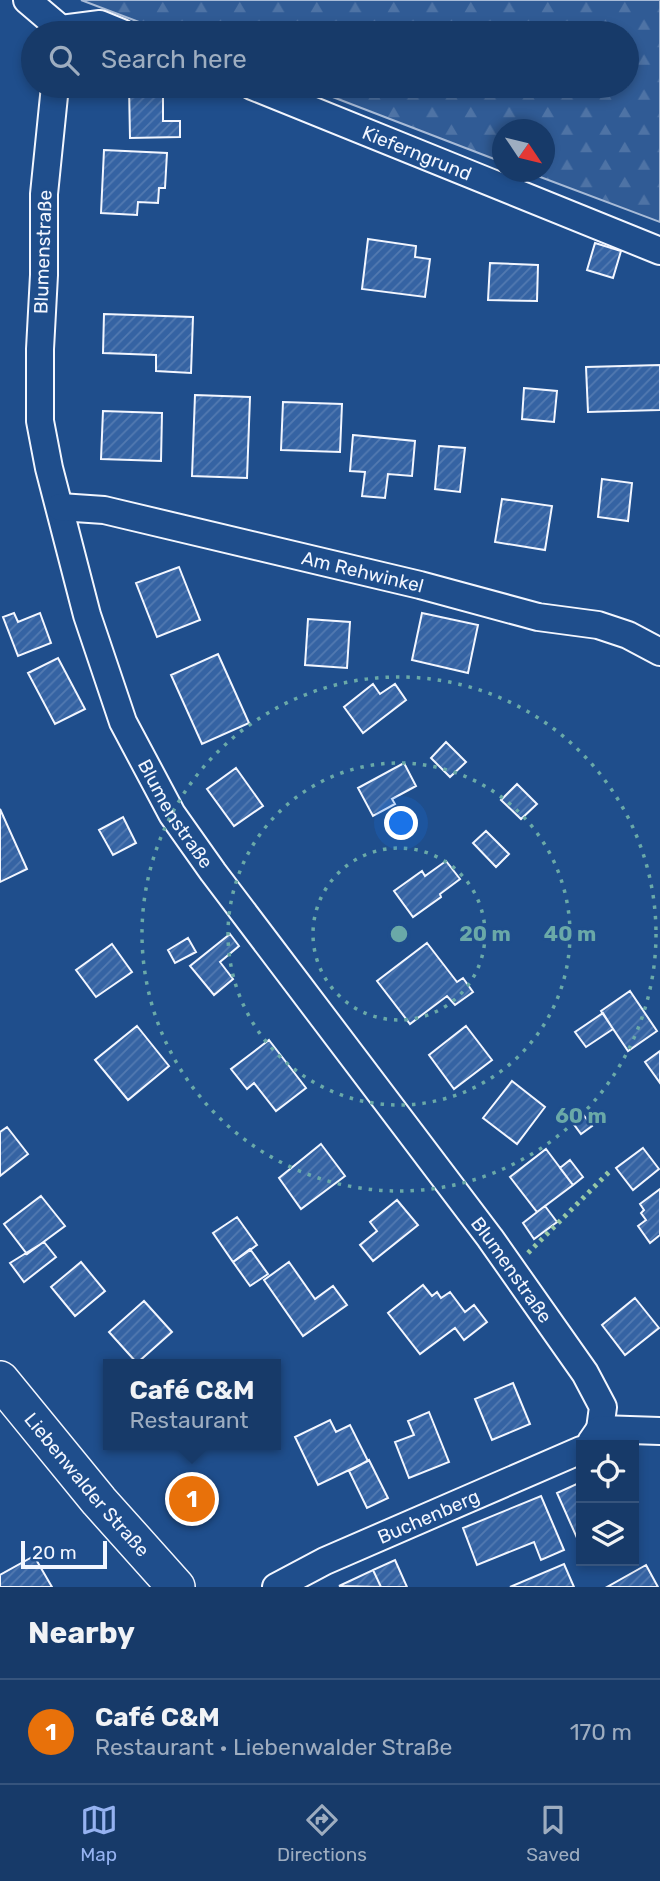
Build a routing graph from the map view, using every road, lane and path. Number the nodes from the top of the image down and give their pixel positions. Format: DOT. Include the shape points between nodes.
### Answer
graph roads {
  1 [pos="27,0"];
  2 [pos="50,21"];
  3 [pos="54,98"];
  4 [pos="282,98"];
  5 [pos="660,251"];
  6 [pos="60,508"];
  7 [pos="660,652"];
  8 [pos="0,1380"];
  9 [pos="660,1431"];
  10 [pos="594,1437"];
  11 [pos="576,1452"];
  12 [pos="176,1587"];
  13 [pos="276,1587"];
  1 -- 2 [label="street"];
  3 -- 6 [label="street, Blumenstraße" via="44,194 40,421"];
  4 -- 5 [label="street, Kieferngrund"];
  6 -- 7 [label="street, Am Rehwinkel" via="104,510 538,617 598,625"];
  6 -- 10 [label="street, Blumenstraße" via="87,615 123,722 172,814 490,1238 585,1373 603,1407"];
  8 -- 12 [label="main road, Liebenwalder Straße"];
  9 -- 10 [label="street"];
  11 -- 13 [label="street, Buchenberg" via="325,1561"];
}
